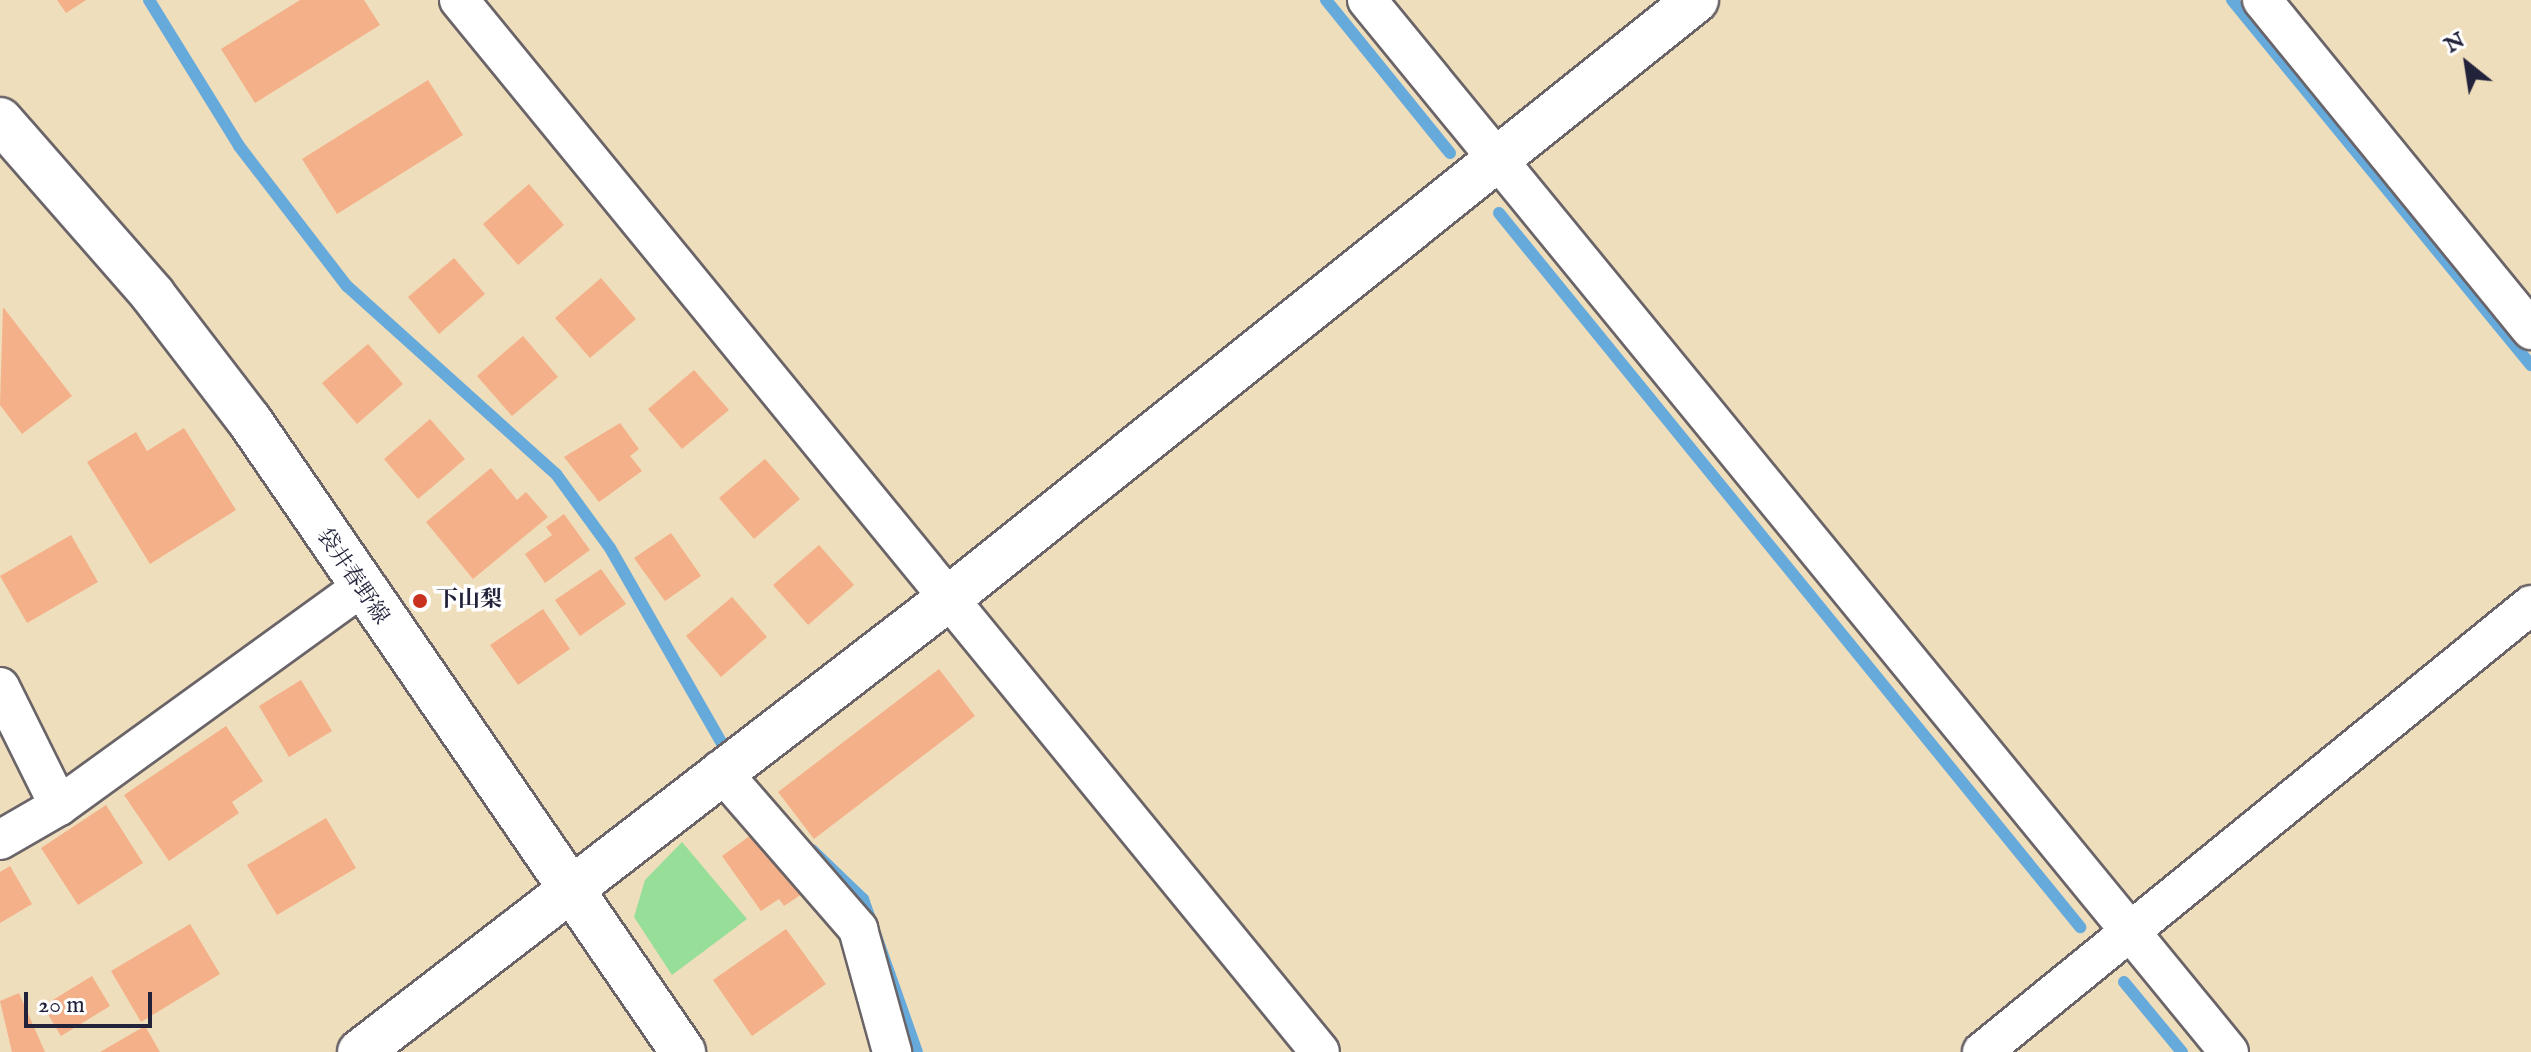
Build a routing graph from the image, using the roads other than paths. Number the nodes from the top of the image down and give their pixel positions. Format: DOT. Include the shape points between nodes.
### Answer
graph roads {
  1 [pos="459,0"];
  2 [pos="1367,0"];
  3 [pos="1696,0"];
  4 [pos="2262,0"];
  5 [pos="0,120"];
  6 [pos="1500,163"];
  7 [pos="2531,330"];
  8 [pos="359,589"];
  9 [pos="949,598"];
  10 [pos="2531,605"];
  11 [pos="0,687"];
  12 [pos="733,760"];
  13 [pos="59,806"];
  14 [pos="0,840"];
  15 [pos="564,889"];
  16 [pos="2130,932"];
  17 [pos="360,1052"];
  18 [pos="683,1052"];
  19 [pos="892,1052"];
  20 [pos="1320,1052"];
  21 [pos="1982,1052"];
  22 [pos="2229,1052"];
  1 -- 9 [label="street"];
  2 -- 6 [label="street"];
  3 -- 6 [label="street"];
  4 -- 7 [label="street"];
  5 -- 8 [label="street, 袋井春野線" via="153,295 249,420"];
  6 -- 9 [label="street"];
  6 -- 16 [label="street"];
  8 -- 13 [label="street"];
  8 -- 15 [label="street, 袋井春野線"];
  9 -- 12 [label="street"];
  9 -- 20 [label="street"];
  10 -- 16 [label="street"];
  11 -- 13 [label="street"];
  12 -- 15 [label="street"];
  12 -- 19 [label="street" via="858,929"];
  13 -- 14 [label="street"];
  15 -- 17 [label="street"];
  15 -- 18 [label="street, 袋井春野線"];
  16 -- 21 [label="street"];
  16 -- 22 [label="street"];
}
